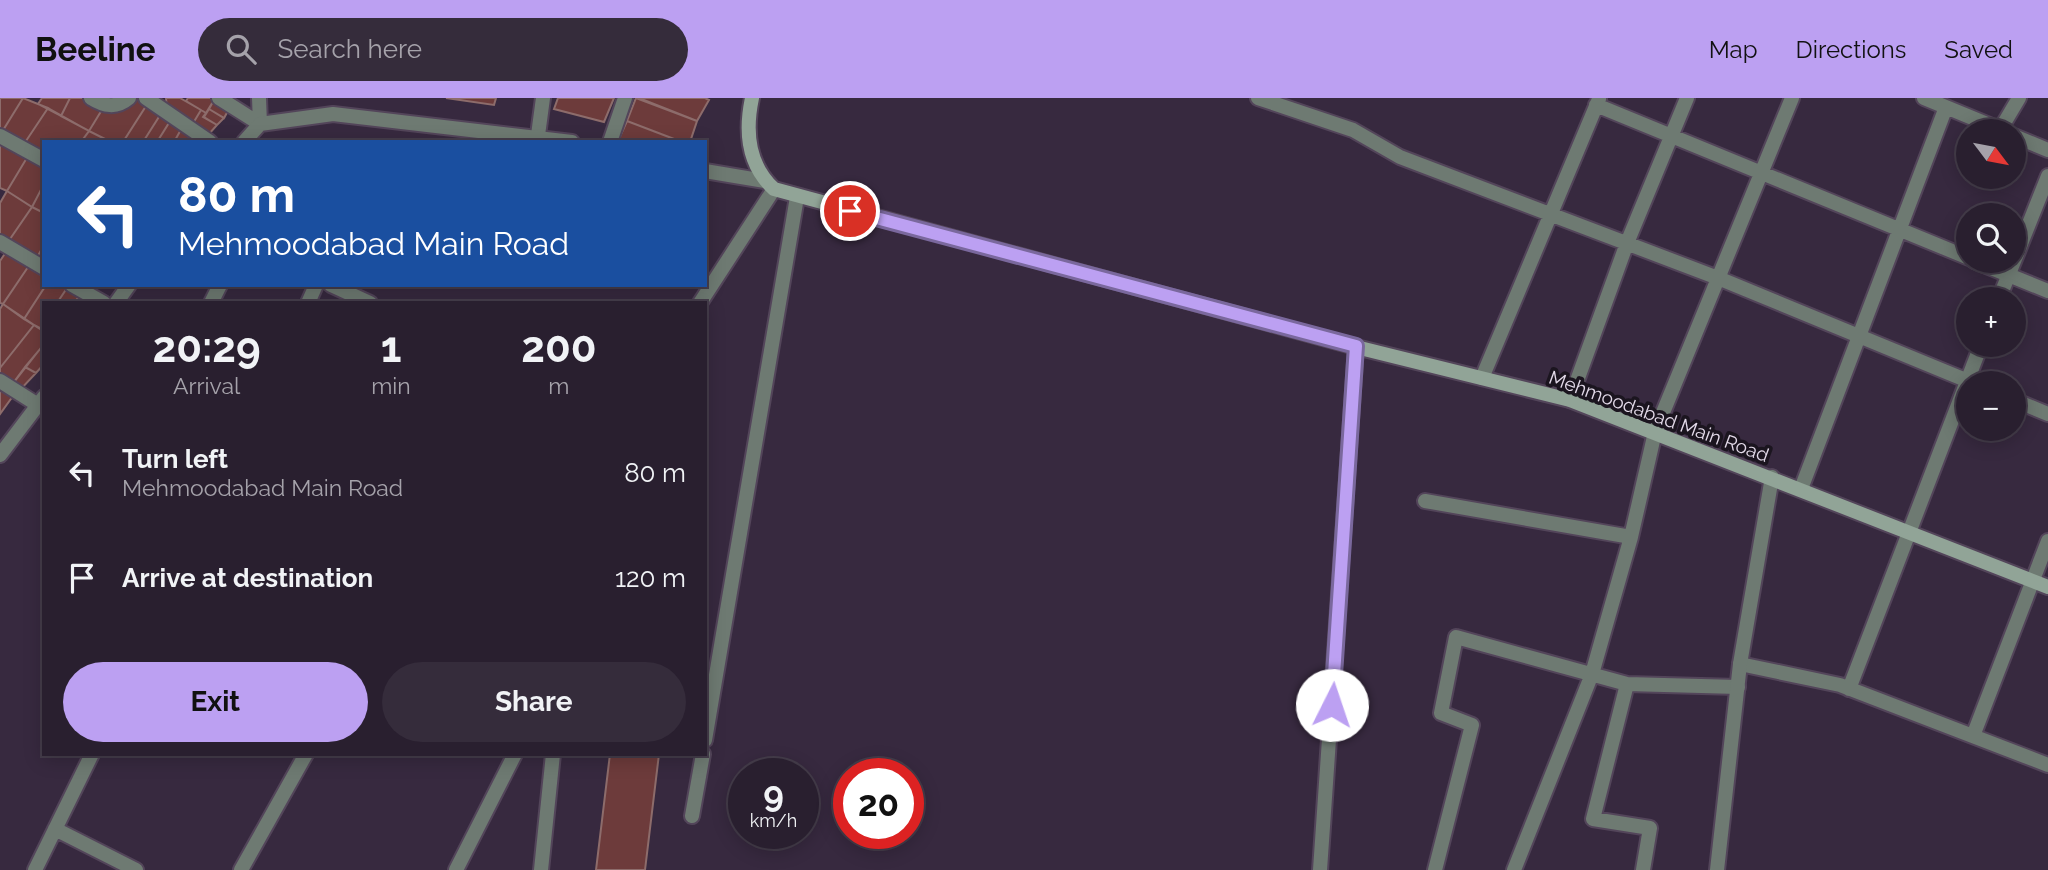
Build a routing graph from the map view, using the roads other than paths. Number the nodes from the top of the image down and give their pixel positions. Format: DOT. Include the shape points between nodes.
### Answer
graph roads {
  1 [pos="91,98"];
  2 [pos="129,98"];
  3 [pos="146,98"];
  4 [pos="219,98"];
  5 [pos="260,98"];
  6 [pos="543,98"];
  7 [pos="625,98"];
  8 [pos="752,98"];
  9 [pos="1258,98"];
  10 [pos="1687,98"];
  11 [pos="1792,98"];
  12 [pos="1924,98"];
  13 [pos="2019,98"];
  14 [pos="1598,102"];
  15 [pos="1946,107"];
  16 [pos="1975,119"];
  17 [pos="2011,119"];
  18 [pos="260,124"];
  19 [pos="538,135"];
  20 [pos="0,136"];
  21 [pos="1671,136"];
  22 [pos="207,140"];
  23 [pos="246,140"];
  24 [pos="562,140"];
  25 [pos="611,140"];
  26 [pos="2026,141"];
  27 [pos="2048,150"];
  28 [pos="42,159"];
  29 [pos="707,171"];
  30 [pos="1762,172"];
  31 [pos="2048,176"];
  32 [pos="770,185"];
  33 [pos="797,197"];
  34 [pos="1551,214"];
  35 [pos="1900,229"];
  36 [pos="0,242"];
  37 [pos="1627,243"];
  38 [pos="1956,253"];
  39 [pos="42,267"];
  40 [pos="2004,273"];
  41 [pos="2009,275"];
  42 [pos="1718,278"];
  43 [pos="76,287"];
  44 [pos="335,287"];
  45 [pos="2004,287"];
  46 [pos="2048,291"];
  47 [pos="100,301"];
  48 [pos="366,301"];
  49 [pos="701,301"];
  50 [pos="1859,336"];
  51 [pos="1356,346"];
  52 [pos="1956,376"];
  53 [pos="1482,378"];
  54 [pos="0,381"];
  55 [pos="1570,400"];
  56 [pos="41,401"];
  57 [pos="2026,405"];
  58 [pos="2048,414"];
  59 [pos="1956,416"];
  60 [pos="1655,432"];
  61 [pos="0,455"];
  62 [pos="1772,477"];
  63 [pos="1801,489"];
  64 [pos="1425,501"];
  65 [pos="1908,531"];
  66 [pos="1631,537"];
  67 [pos="2048,541"];
  68 [pos="2032,581"];
  69 [pos="2048,587"];
  70 [pos="1740,664"];
  71 [pos="1592,674"];
  72 [pos="1627,684"];
  73 [pos="1738,687"];
  74 [pos="1849,688"];
  75 [pos="707,728"];
  76 [pos="1973,736"];
  77 [pos="91,756"];
  78 [pos="305,756"];
  79 [pos="514,756"];
  80 [pos="553,756"];
  81 [pos="703,756"];
  82 [pos="2048,765"];
  83 [pos="692,816"];
  84 [pos="55,829"];
  85 [pos="35,870"];
  86 [pos="136,870"];
  87 [pos="241,870"];
  88 [pos="456,870"];
  89 [pos="541,870"];
  90 [pos="1320,870"];
  91 [pos="1435,870"];
  92 [pos="1514,870"];
  93 [pos="1643,870"];
  94 [pos="1717,870"];
  1 -- 2 [label="street" via="105,106"];
  3 -- 22 [label="street"];
  4 -- 18 [label="street"];
  5 -- 18 [label="street"];
  6 -- 19 [label="street"];
  7 -- 25 [label="street"];
  8 -- 32 [label="main road" via="749,141"];
  9 -- 34 [label="street" via="1353,130 1400,157"];
  10 -- 21 [label="street"];
  11 -- 30 [label="street"];
  12 -- 15 [label="street"];
  13 -- 17 [label="street"];
  14 -- 21 [label="street"];
  14 -- 34 [label="street"];
  15 -- 16 [label="street"];
  15 -- 35 [label="street"];
  18 -- 19 [label="street" via="333,114"];
  18 -- 23 [label="street"];
  19 -- 24 [label="street"];
  20 -- 28 [label="street"];
  21 -- 30 [label="street"];
  21 -- 37 [label="street"];
  26 -- 27 [label="street"];
  29 -- 32 [label="street, Mehmoodabad Main Road"];
  30 -- 35 [label="street"];
  30 -- 42 [label="street"];
  31 -- 41 [label="street"];
  32 -- 33 [label="main road, Mehmoodabad Main Road"];
  32 -- 49 [label="street"];
  33 -- 51 [label="main road, Mehmoodabad Main Road"];
  33 -- 75 [label="street"];
  34 -- 37 [label="street"];
  34 -- 53 [label="street"];
  35 -- 38 [label="street"];
  35 -- 50 [label="street"];
  36 -- 39 [label="street"];
  37 -- 42 [label="street"];
  37 -- 55 [label="street"];
  40 -- 41 [label="street"];
  41 -- 45 [label="street"];
  41 -- 46 [label="street"];
  42 -- 50 [label="street"];
  42 -- 60 [label="street"];
  43 -- 47 [label="street"];
  44 -- 48 [label="street"];
  50 -- 52 [label="street"];
  50 -- 63 [label="street"];
  51 -- 53 [label="main road, Mehmoodabad Main Road"];
  51 -- 90 [label="street"];
  53 -- 55 [label="main road, Mehmoodabad Main Road"];
  54 -- 56 [label="street"];
  55 -- 60 [label="main road, Mehmoodabad Main Road"];
  56 -- 61 [label="street"];
  57 -- 58 [label="street"];
  59 -- 65 [label="street"];
  60 -- 62 [label="main road, Mehmoodabad Main Road"];
  60 -- 66 [label="street"];
  62 -- 63 [label="main road, Mehmoodabad Main Road"];
  62 -- 70 [label="street, Mehmoodabad Main Road"];
  63 -- 65 [label="main road, Mehmoodabad Main Road"];
  64 -- 66 [label="street"];
  65 -- 68 [label="main road, Mehmoodabad Main Road"];
  65 -- 74 [label="street"];
  66 -- 71 [label="street"];
  67 -- 68 [label="street"];
  68 -- 69 [label="main road, Mehmoodabad Main Road"];
  68 -- 76 [label="street"];
  70 -- 73 [label="street, Mehmoodabad Main Road"];
  70 -- 74 [label="street"];
  71 -- 72 [label="street"];
  71 -- 91 [label="street" via="1457,637 1441,713 1472,725"];
  71 -- 92 [label="street"];
  72 -- 73 [label="street"];
  72 -- 93 [label="street" via="1592,819 1650,828"];
  73 -- 94 [label="street, Mehmoodabad Main Road"];
  74 -- 76 [label="street"];
  76 -- 82 [label="street"];
  77 -- 84 [label="street"];
  78 -- 87 [label="street"];
  79 -- 88 [label="street"];
  80 -- 89 [label="street"];
  81 -- 83 [label="street"];
  84 -- 85 [label="street"];
  84 -- 86 [label="street"];
}
